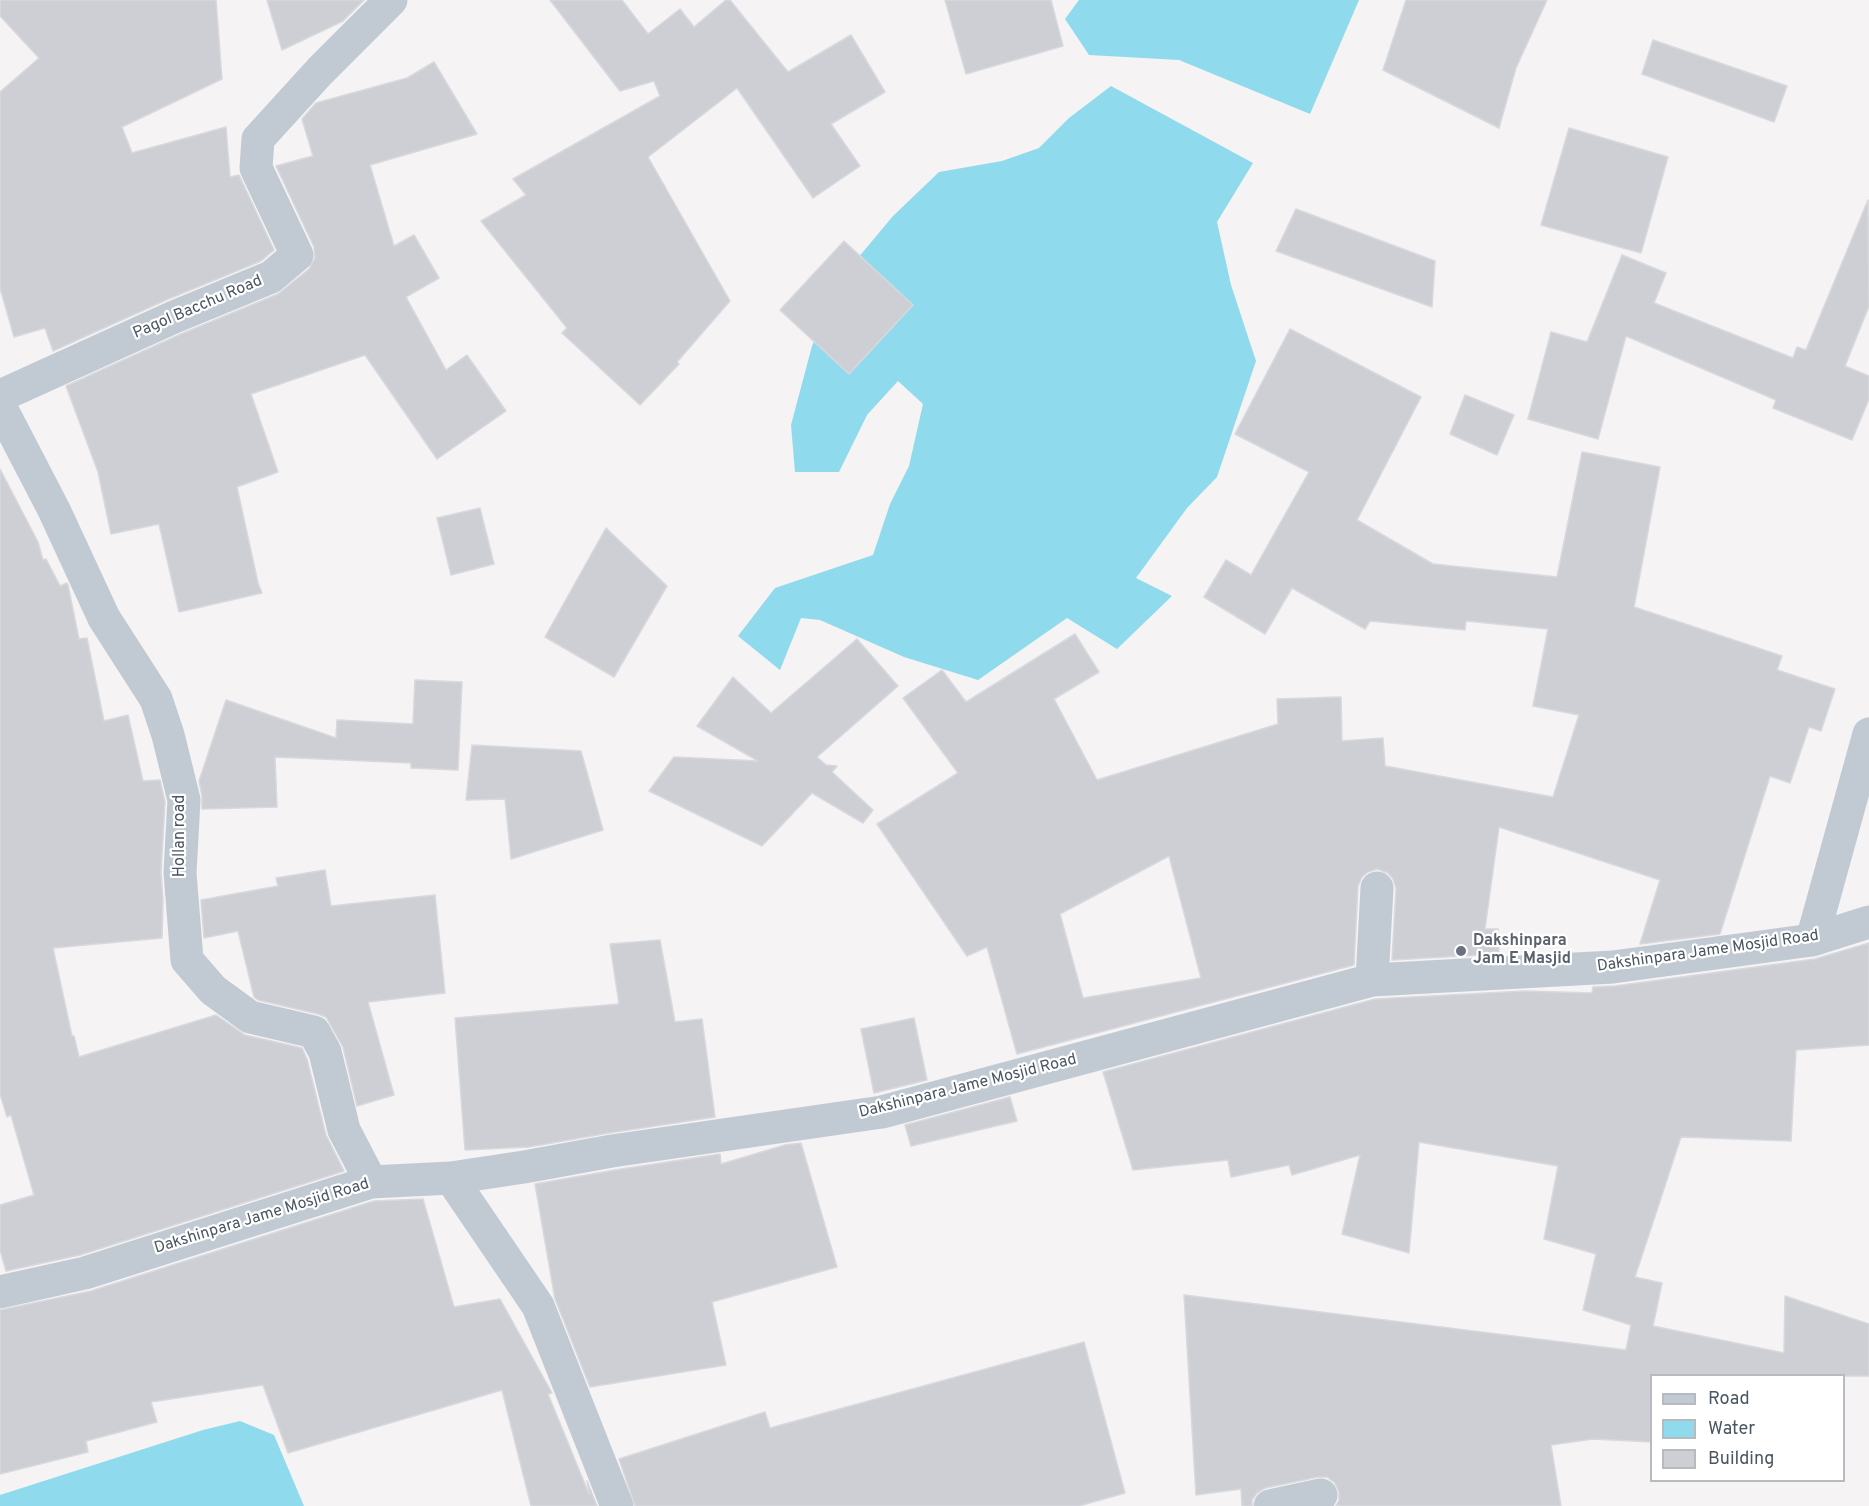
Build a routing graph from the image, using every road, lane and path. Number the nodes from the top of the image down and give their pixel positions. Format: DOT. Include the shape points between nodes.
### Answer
graph roads {
  1 [pos="391,0"];
  2 [pos="0,396"];
  3 [pos="0,406"];
  4 [pos="1869,734"];
  5 [pos="1377,888"];
  6 [pos="1869,922"];
  7 [pos="1812,940"];
  8 [pos="1372,980"];
  9 [pos="451,1178"];
  10 [pos="371,1182"];
  11 [pos="0,1292"];
  12 [pos="1321,1495"];
  13 [pos="617,1506"];
  14 [pos="1270,1506"];
  1 -- 2 [label="street, Pagol Bacchu Road" via="258,139 256,168 297,255 270,277"];
  3 -- 10 [label="street, Hollan road" via="104,618 156,699 184,800 180,873 187,960 213,990 250,1017 314,1032 325,1052 344,1130"];
  4 -- 7 [label="street"];
  5 -- 8 [label="street"];
  6 -- 7 [label="street, Dakshinpara Jame Mosjid Road"];
  7 -- 8 [label="street, Dakshinpara Jame Mosjid Road" via="1613,967"];
  8 -- 9 [label="street, Dakshinpara Jame Mosjid Road" via="882,1112"];
  9 -- 10 [label="street, Dakshinpara Jame Mosjid Road"];
  9 -- 13 [label="street" via="538,1306"];
  10 -- 11 [label="street, Dakshinpara Jame Mosjid Road" via="84,1273"];
  12 -- 14 [label="street"];
}
